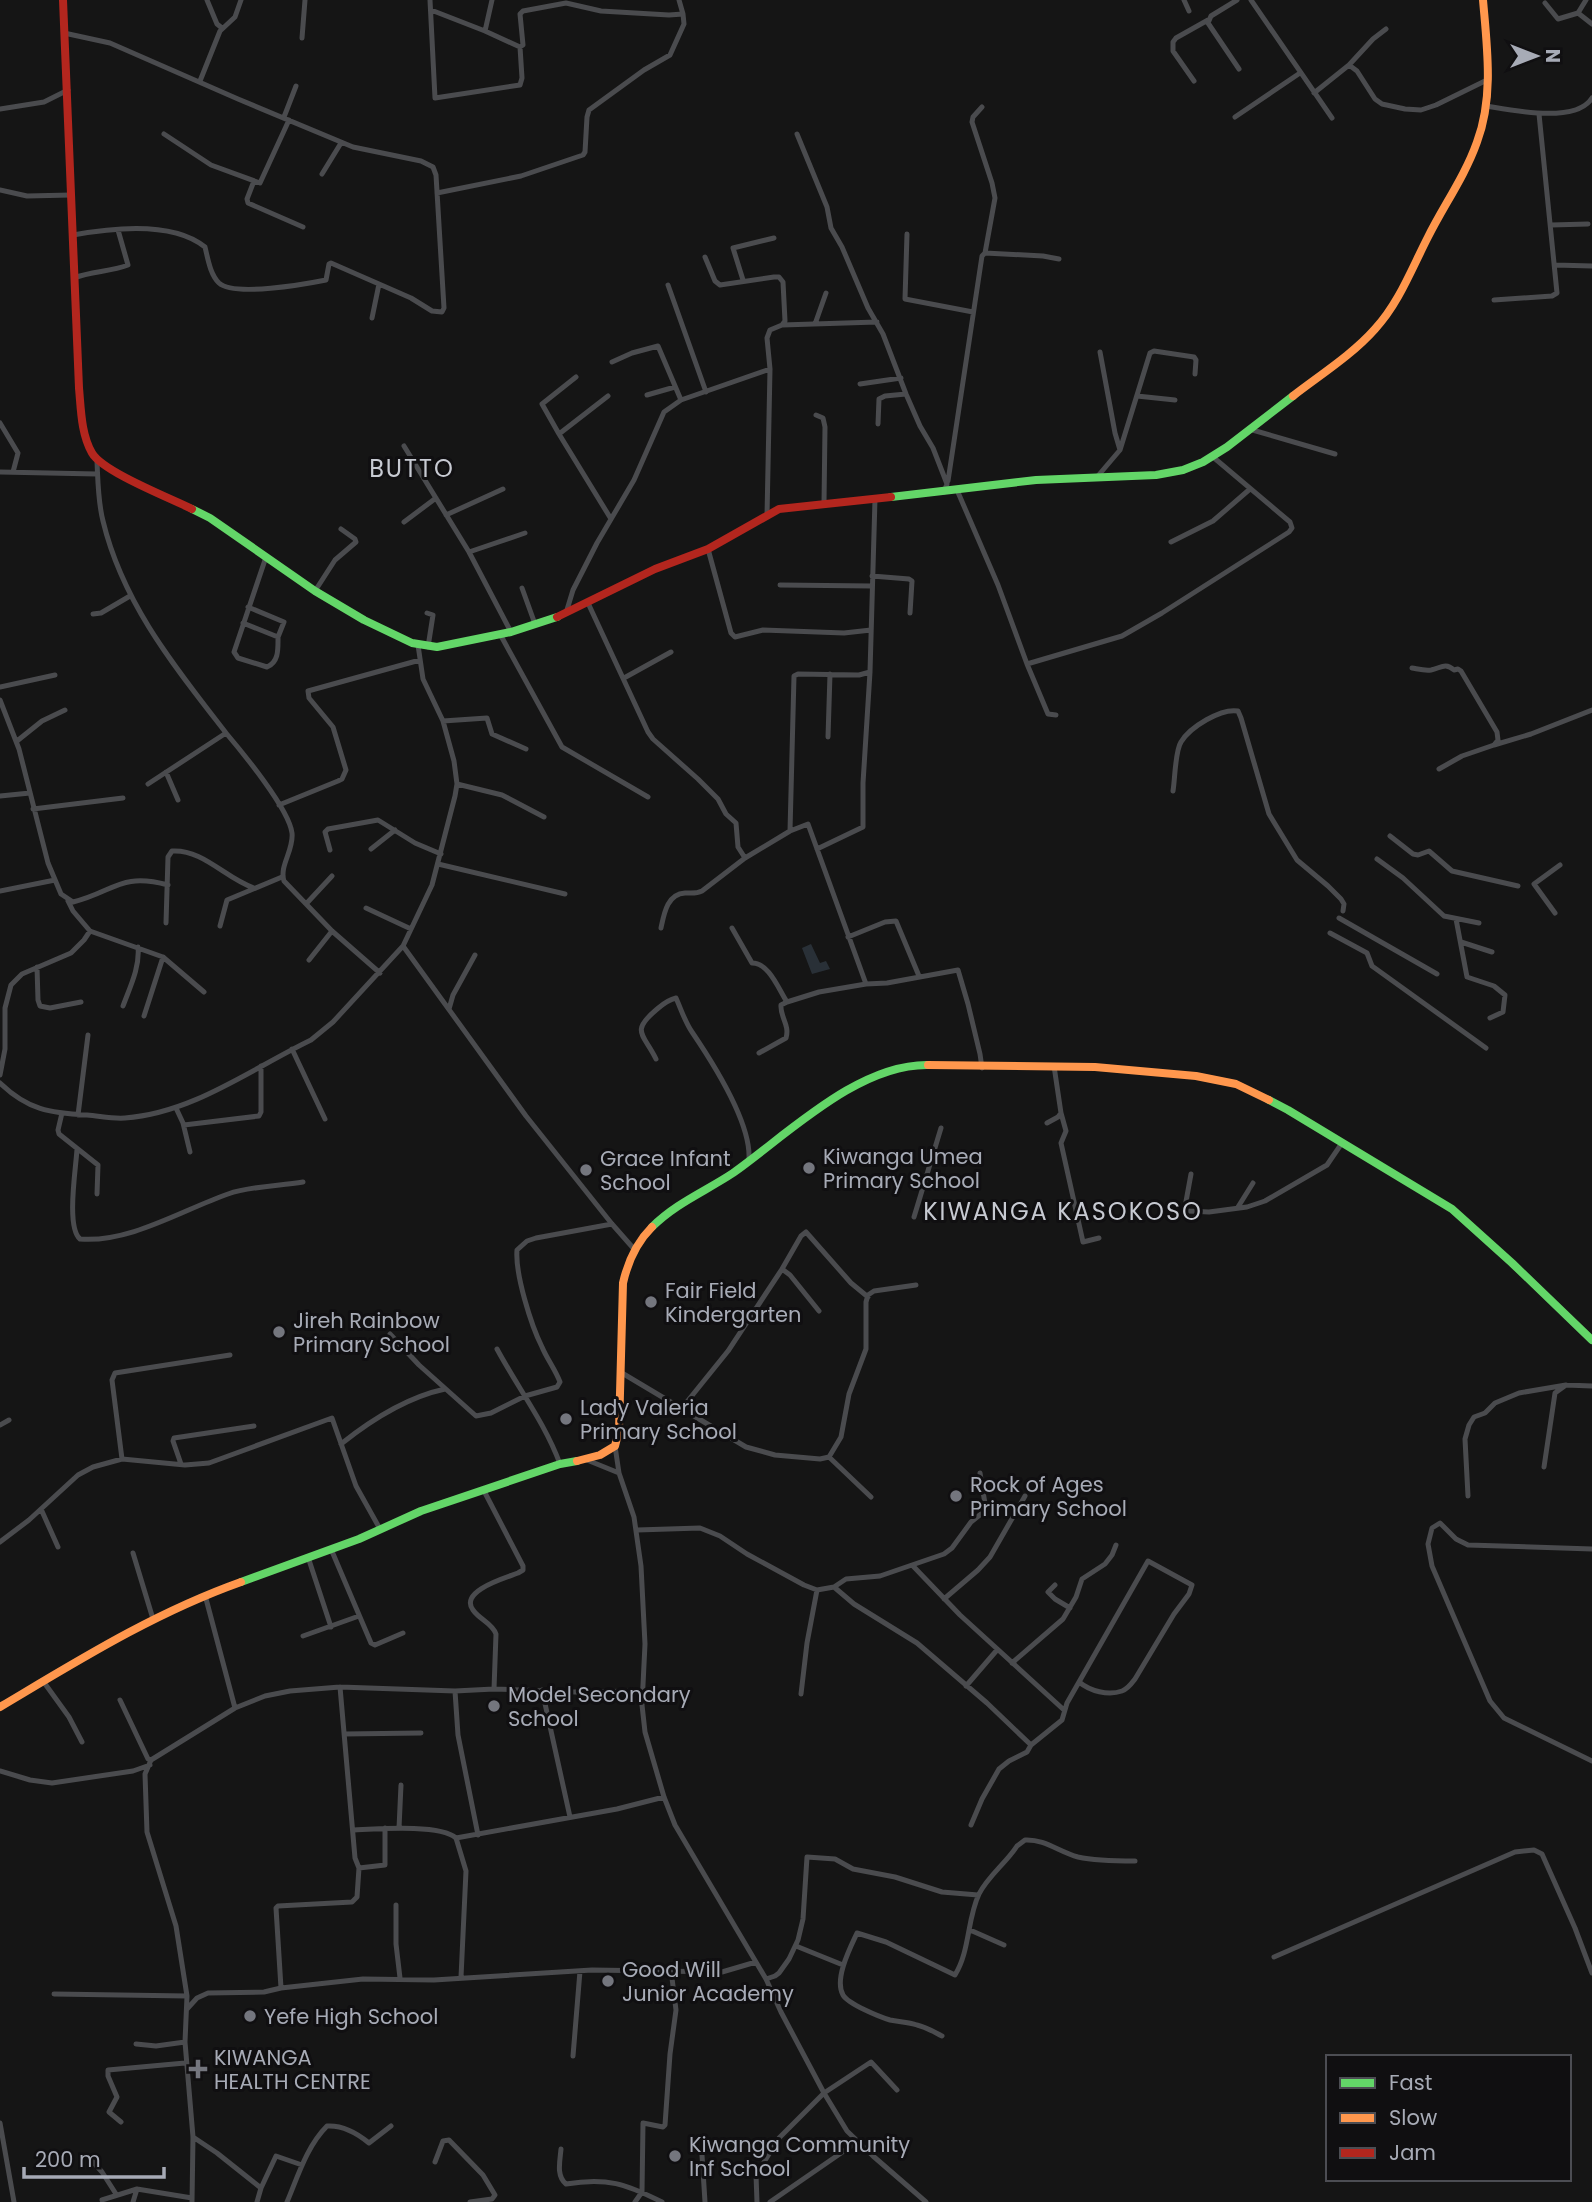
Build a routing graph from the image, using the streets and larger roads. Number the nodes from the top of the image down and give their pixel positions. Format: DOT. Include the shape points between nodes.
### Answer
graph roads {
  1 [pos="63,0"];
  2 [pos="207,0"];
  3 [pos="241,0"];
  4 [pos="305,0"];
  5 [pos="430,0"];
  6 [pos="492,0"];
  7 [pos="678,0"];
  8 [pos="1184,0"];
  9 [pos="1237,0"];
  10 [pos="1251,0"];
  11 [pos="1586,0"];
  12 [pos="1485,1"];
  13 [pos="1545,3"];
  14 [pos="431,10"];
  15 [pos="1189,11"];
  16 [pos="1578,13"];
  17 [pos="683,14"];
  18 [pos="1208,20"];
  19 [pos="1592,24"];
  20 [pos="222,29"];
  21 [pos="1385,29"];
  22 [pos="485,31"];
  23 [pos="64,33"];
  24 [pos="302,38"];
  25 [pos="520,47"];
  26 [pos="1349,65"];
  27 [pos="1239,69"];
  28 [pos="1300,73"];
  29 [pos="1487,80"];
  30 [pos="200,81"];
  31 [pos="1194,81"];
  32 [pos="296,86"];
  33 [pos="68,90"];
  34 [pos="1314,93"];
  35 [pos="1592,100"];
  36 [pos="1486,106"];
  37 [pos="982,107"];
  38 [pos="0,108"];
  39 [pos="1539,114"];
  40 [pos="1235,117"];
  41 [pos="1332,118"];
  42 [pos="287,119"];
  43 [pos="163,134"];
  44 [pos="797,134"];
  45 [pos="341,142"];
  46 [pos="322,174"];
  47 [pos="254,181"];
  48 [pos="0,190"];
  49 [pos="437,193"];
  50 [pos="71,195"];
  51 [pos="1588,224"];
  52 [pos="1551,225"];
  53 [pos="303,227"];
  54 [pos="118,230"];
  55 [pos="907,234"];
  56 [pos="73,235"];
  57 [pos="774,238"];
  58 [pos="985,253"];
  59 [pos="705,257"];
  60 [pos="1059,259"];
  61 [pos="1555,265"];
  62 [pos="1592,265"];
  63 [pos="74,278"];
  64 [pos="743,280"];
  65 [pos="379,284"];
  66 [pos="668,285"];
  67 [pos="826,293"];
  68 [pos="1494,300"];
  69 [pos="974,312"];
  70 [pos="372,318"];
  71 [pos="877,322"];
  72 [pos="815,324"];
  73 [pos="782,325"];
  74 [pos="1100,352"];
  75 [pos="612,362"];
  76 [pos="770,369"];
  77 [pos="1195,374"];
  78 [pos="576,377"];
  79 [pos="901,378"];
  80 [pos="860,384"];
  81 [pos="675,387"];
  82 [pos="706,391"];
  83 [pos="906,394"];
  84 [pos="647,395"];
  85 [pos="608,396"];
  86 [pos="1137,396"];
  87 [pos="681,400"];
  88 [pos="1175,400"];
  89 [pos="816,415"];
  90 [pos="0,423"];
  91 [pos="878,424"];
  92 [pos="1249,429"];
  93 [pos="559,434"];
  94 [pos="404,446"];
  95 [pos="1121,450"];
  96 [pos="1335,454"];
  97 [pos="1213,457"];
  98 [pos="97,462"];
  99 [pos="0,472"];
  100 [pos="13,472"];
  101 [pos="97,474"];
  102 [pos="1097,477"];
  103 [pos="946,488"];
  104 [pos="503,489"];
  105 [pos="1250,489"];
  106 [pos="957,490"];
  107 [pos="436,498"];
  108 [pos="875,499"];
  109 [pos="824,503"];
  110 [pos="446,515"];
  111 [pos="767,516"];
  112 [pos="611,519"];
  113 [pos="404,522"];
  114 [pos="341,529"];
  115 [pos="525,533"];
  116 [pos="1171,542"];
  117 [pos="708,550"];
  118 [pos="469,551"];
  119 [pos="266,558"];
  120 [pos="872,576"];
  121 [pos="780,585"];
  122 [pos="872,586"];
  123 [pos="522,588"];
  124 [pos="315,591"];
  125 [pos="130,596"];
  126 [pos="588,603"];
  127 [pos="248,607"];
  128 [pos="427,613"];
  129 [pos="566,613"];
  130 [pos="910,613"];
  131 [pos="93,614"];
  132 [pos="243,623"];
  133 [pos="535,624"];
  134 [pos="871,630"];
  135 [pos="511,632"];
  136 [pos="500,634"];
  137 [pos="278,637"];
  138 [pos="418,645"];
  139 [pos="428,647"];
  140 [pos="671,652"];
  141 [pos="420,660"];
  142 [pos="1027,664"];
  143 [pos="1412,668"];
  144 [pos="870,672"];
  145 [pos="830,674"];
  146 [pos="55,675"];
  147 [pos="624,678"];
  148 [pos="0,687"];
  149 [pos="0,700"];
  150 [pos="2,708"];
  151 [pos="65,709"];
  152 [pos="1592,710"];
  153 [pos="1056,715"];
  154 [pos="443,722"];
  155 [pos="226,733"];
  156 [pos="828,737"];
  157 [pos="17,741"];
  158 [pos="1494,745"];
  159 [pos="526,749"];
  160 [pos="1439,769"];
  161 [pos="166,772"];
  162 [pos="148,784"];
  163 [pos="457,784"];
  164 [pos="1174,792"];
  165 [pos="30,793"];
  166 [pos="0,796"];
  167 [pos="123,797"];
  168 [pos="648,797"];
  169 [pos="178,800"];
  170 [pos="279,805"];
  171 [pos="33,809"];
  172 [pos="544,817"];
  173 [pos="395,830"];
  174 [pos="790,831"];
  175 [pos="1390,836"];
  176 [pos="371,849"];
  177 [pos="817,849"];
  178 [pos="330,850"];
  179 [pos="441,854"];
  180 [pos="745,858"];
  181 [pos="1377,859"];
  182 [pos="438,864"];
  183 [pos="1560,865"];
  184 [pos="332,876"];
  185 [pos="282,877"];
  186 [pos="55,880"];
  187 [pos="168,885"];
  188 [pos="1518,886"];
  189 [pos="254,888"];
  190 [pos="0,891"];
  191 [pos="565,894"];
  192 [pos="68,901"];
  193 [pos="306,904"];
  194 [pos="366,908"];
  195 [pos="1343,911"];
  196 [pos="1555,912"];
  197 [pos="1339,918"];
  198 [pos="1456,919"];
  199 [pos="166,923"];
  200 [pos="1479,923"];
  201 [pos="220,926"];
  202 [pos="660,928"];
  203 [pos="732,928"];
  204 [pos="411,929"];
  205 [pos="90,931"];
  206 [pos="332,931"];
  207 [pos="1330,933"];
  208 [pos="848,937"];
  209 [pos="1461,942"];
  210 [pos="403,946"];
  211 [pos="138,947"];
  212 [pos="1492,952"];
  213 [pos="475,956"];
  214 [pos="163,957"];
  215 [pos="309,960"];
  216 [pos="37,967"];
  217 [pos="380,973"];
  218 [pos="1437,974"];
  219 [pos="919,976"];
  220 [pos="866,984"];
  221 [pos="204,992"];
  222 [pos="81,1002"];
  223 [pos="787,1002"];
  224 [pos="123,1006"];
  225 [pos="449,1009"];
  226 [pos="144,1016"];
  227 [pos="1490,1018"];
  228 [pos="88,1035"];
  229 [pos="1486,1048"];
  230 [pos="292,1049"];
  231 [pos="759,1053"];
  232 [pos="656,1059"];
  233 [pos="261,1066"];
  234 [pos="1054,1066"];
  235 [pos="982,1068"];
  236 [pos="0,1075"];
  237 [pos="0,1083"];
  238 [pos="176,1108"];
  239 [pos="62,1113"];
  240 [pos="1061,1113"];
  241 [pos="78,1115"];
  242 [pos="325,1119"];
  243 [pos="1047,1123"];
  244 [pos="184,1125"];
  245 [pos="941,1128"];
  246 [pos="1342,1143"];
  247 [pos="77,1149"];
  248 [pos="190,1152"];
  249 [pos="750,1159"];
  250 [pos="1191,1174"];
  251 [pos="303,1182"];
  252 [pos="1253,1183"];
  253 [pos="97,1194"];
  254 [pos="1238,1207"];
  255 [pos="914,1217"];
  256 [pos="612,1224"];
  257 [pos="1098,1238"];
  258 [pos="635,1249"];
  259 [pos="782,1269"];
  260 [pos="916,1285"];
  261 [pos="868,1297"];
  262 [pos="819,1311"];
  263 [pos="390,1334"];
  264 [pos="1592,1340"];
  265 [pos="497,1349"];
  266 [pos="230,1355"];
  267 [pos="622,1373"];
  268 [pos="1566,1385"];
  269 [pos="1592,1386"];
  270 [pos="445,1389"];
  271 [pos="525,1396"];
  272 [pos="682,1408"];
  273 [pos="9,1420"];
  274 [pos="0,1425"];
  275 [pos="254,1426"];
  276 [pos="341,1444"];
  277 [pos="615,1446"];
  278 [pos="830,1457"];
  279 [pos="122,1459"];
  280 [pos="587,1460"];
  281 [pos="181,1464"];
  282 [pos="560,1464"];
  283 [pos="1544,1467"];
  284 [pos="619,1473"];
  285 [pos="981,1473"];
  286 [pos="483,1489"];
  287 [pos="1025,1496"];
  288 [pos="1468,1496"];
  289 [pos="871,1497"];
  290 [pos="41,1509"];
  291 [pos="380,1529"];
  292 [pos="637,1530"];
  293 [pos="0,1542"];
  294 [pos="1116,1545"];
  295 [pos="58,1547"];
  296 [pos="331,1549"];
  297 [pos="1592,1549"];
  298 [pos="133,1553"];
  299 [pos="308,1557"];
  300 [pos="913,1566"];
  301 [pos="1055,1585"];
  302 [pos="834,1587"];
  303 [pos="817,1590"];
  304 [pos="205,1595"];
  305 [pos="944,1599"];
  306 [pos="1070,1608"];
  307 [pos="359,1616"];
  308 [pos="153,1619"];
  309 [pos="331,1627"];
  310 [pos="402,1633"];
  311 [pos="303,1636"];
  312 [pos="997,1650"];
  313 [pos="1012,1663"];
  314 [pos="43,1681"];
  315 [pos="1079,1682"];
  316 [pos="966,1686"];
  317 [pos="340,1687"];
  318 [pos="494,1689"];
  319 [pos="542,1689"];
  320 [pos="455,1691"];
  321 [pos="642,1691"];
  322 [pos="801,1694"];
  323 [pos="120,1700"];
  324 [pos="0,1707"];
  325 [pos="235,1708"];
  326 [pos="1064,1710"];
  327 [pos="421,1733"];
  328 [pos="344,1734"];
  329 [pos="82,1742"];
  330 [pos="1031,1745"];
  331 [pos="1592,1761"];
  332 [pos="150,1763"];
  333 [pos="0,1771"];
  334 [pos="401,1785"];
  335 [pos="664,1797"];
  336 [pos="570,1817"];
  337 [pos="971,1825"];
  338 [pos="385,1828"];
  339 [pos="399,1828"];
  340 [pos="354,1830"];
  341 [pos="478,1835"];
  342 [pos="456,1838"];
  343 [pos="1135,1861"];
  344 [pos="359,1868"];
  345 [pos="978,1895"];
  346 [pos="396,1905"];
  347 [pos="970,1930"];
  348 [pos="1004,1945"];
  349 [pos="796,1946"];
  350 [pos="1275,1957"];
  351 [pos="756,1962"];
  352 [pos="842,1965"];
  353 [pos="580,1970"];
  354 [pos="671,1970"];
  355 [pos="1592,1973"];
  356 [pos="461,1977"];
  357 [pos="400,1978"];
  358 [pos="766,1979"];
  359 [pos="281,1988"];
  360 [pos="54,1994"];
  361 [pos="187,1996"];
  362 [pos="186,2010"];
  363 [pos="942,2036"];
  364 [pos="185,2042"];
  365 [pos="136,2044"];
  366 [pos="573,2056"];
  367 [pos="185,2063"];
  368 [pos="897,2090"];
  369 [pos="824,2093"];
  370 [pos="121,2122"];
  371 [pos="0,2123"];
  372 [pos="391,2126"];
  373 [pos="193,2137"];
  374 [pos="857,2141"];
  375 [pos="561,2149"];
  376 [pos="702,2155"];
  377 [pos="93,2162"];
  378 [pos="435,2162"];
  379 [pos="302,2165"];
  380 [pos="261,2188"];
  381 [pos="137,2189"];
  382 [pos="642,2192"];
  383 [pos="116,2194"];
  384 [pos="102,2200"];
  385 [pos="192,2200"];
  386 [pos="15,2202"];
  387 [pos="133,2202"];
  388 [pos="257,2202"];
  389 [pos="287,2202"];
  390 [pos="470,2202"];
  391 [pos="635,2202"];
  392 [pos="662,2202"];
  393 [pos="705,2202"];
  394 [pos="757,2202"];
  395 [pos="770,2202"];
  396 [pos="926,2202"];
  1 -- 23 [label="street"];
  2 -- 20 [label="street"];
  3 -- 20 [label="street" via="235,16"];
  4 -- 24 [label="street"];
  5 -- 14 [label="street"];
  6 -- 22 [label="street"];
  7 -- 17 [label="street"];
  8 -- 15 [label="street"];
  9 -- 18 [label="street"];
  10 -- 28 [label="street"];
  11 -- 16 [label="street"];
  12 -- 29 [label="street"];
  13 -- 16 [label="street" via="1558,19"];
  14 -- 22 [label="street"];
  14 -- 25 [label="street" via="435,98 519,86"];
  16 -- 19 [label="street"];
  17 -- 25 [label="street" via="609,12 566,3 523,11"];
  17 -- 49 [label="street" via="683,28 668,57 589,110 583,155 521,176"];
  18 -- 27 [label="street"];
  18 -- 31 [label="street" via="1173,42 1173,51"];
  20 -- 30 [label="street"];
  21 -- 26 [label="street"];
  22 -- 25 [label="street"];
  23 -- 30 [label="street" via="110,43"];
  23 -- 33 [label="street"];
  26 -- 29 [label="street" via="1375,99 1405,109 1422,110"];
  26 -- 34 [label="street"];
  28 -- 34 [label="street"];
  28 -- 40 [label="street"];
  29 -- 36 [label="street"];
  30 -- 42 [label="street"];
  32 -- 42 [label="street"];
  33 -- 38 [label="street" via="44,102"];
  33 -- 50 [label="street"];
  34 -- 41 [label="street"];
  35 -- 39 [label="street" via="1573,110"];
  36 -- 39 [label="street"];
  36 -- 92 [label="street" via="1473,151 1377,327"];
  37 -- 58 [label="street" via="972,122 995,198"];
  39 -- 52 [label="street"];
  42 -- 45 [label="street"];
  42 -- 47 [label="street" via="261,181"];
  43 -- 47 [label="street" via="211,165"];
  44 -- 71 [label="street" via="831,228"];
  45 -- 46 [label="street"];
  45 -- 49 [label="street" via="428,164 436,172"];
  47 -- 53 [label="street" via="248,203"];
  48 -- 50 [label="street" via="26,196"];
  49 -- 65 [label="street" via="443,310 432,311"];
  50 -- 56 [label="street"];
  51 -- 52 [label="street"];
  52 -- 61 [label="street"];
  54 -- 56 [label="street"];
  54 -- 63 [label="street" via="128,265"];
  54 -- 65 [label="street" via="156,230 200,244 214,276 231,289 326,280 330,262"];
  55 -- 69 [label="street" via="905,299"];
  56 -- 63 [label="street"];
  57 -- 64 [label="street" via="733,248"];
  58 -- 60 [label="street"];
  58 -- 69 [label="street"];
  59 -- 64 [label="street" via="718,284"];
  61 -- 62 [label="street"];
  61 -- 68 [label="street" via="1555,295"];
  63 -- 98 [label="street" via="83,422"];
  64 -- 73 [label="street" via="782,280"];
  65 -- 70 [label="street"];
  66 -- 82 [label="street"];
  67 -- 72 [label="street"];
  69 -- 103 [label="street"];
  71 -- 72 [label="street"];
  71 -- 79 [label="street"];
  72 -- 73 [label="street"];
  73 -- 76 [label="street" via="768,333"];
  74 -- 95 [label="street"];
  75 -- 81 [label="street" via="656,346"];
  76 -- 82 [label="street"];
  76 -- 111 [label="street"];
  77 -- 86 [label="street" via="1195,357 1154,351"];
  78 -- 93 [label="street" via="542,404"];
  79 -- 80 [label="street"];
  79 -- 83 [label="street"];
  81 -- 84 [label="street"];
  81 -- 87 [label="street"];
  82 -- 87 [label="street"];
  83 -- 91 [label="street" via="879,399"];
  83 -- 103 [label="street" via="933,447"];
  85 -- 93 [label="street"];
  86 -- 88 [label="street"];
  86 -- 95 [label="street"];
  87 -- 112 [label="street" via="661,416 634,480"];
  89 -- 109 [label="street" via="823,418 825,427"];
  90 -- 100 [label="street" via="18,453"];
  92 -- 96 [label="street"];
  92 -- 97 [label="street"];
  93 -- 112 [label="street"];
  94 -- 107 [label="street"];
  95 -- 102 [label="street"];
  97 -- 102 [label="street" via="1172,472"];
  97 -- 105 [label="street"];
  98 -- 101 [label="street"];
  98 -- 119 [label="street" via="210,519"];
  99 -- 100 [label="street"];
  100 -- 101 [label="street"];
  101 -- 125 [label="street" via="103,519"];
  102 -- 106 [label="street"];
  103 -- 106 [label="street"];
  103 -- 108 [label="street"];
  104 -- 110 [label="street"];
  105 -- 116 [label="street" via="1213,521"];
  105 -- 142 [label="street" via="1290,522 1289,532 1122,636"];
  106 -- 142 [label="street"];
  107 -- 110 [label="street"];
  107 -- 113 [label="street"];
  108 -- 109 [label="street"];
  108 -- 120 [label="street"];
  109 -- 111 [label="street" via="779,509"];
  110 -- 118 [label="street"];
  111 -- 117 [label="street"];
  112 -- 129 [label="street" via="573,590"];
  114 -- 124 [label="street" via="356,542 334,560"];
  115 -- 118 [label="street"];
  117 -- 126 [label="street" via="655,569"];
  117 -- 134 [label="street" via="735,637 763,630"];
  118 -- 135 [label="street"];
  119 -- 124 [label="street"];
  119 -- 127 [label="street"];
  120 -- 122 [label="street"];
  120 -- 130 [label="street" via="912,581"];
  121 -- 122 [label="street"];
  122 -- 134 [label="street"];
  123 -- 133 [label="street"];
  124 -- 138 [label="street"];
  125 -- 131 [label="street"];
  125 -- 155 [label="street" via="181,675"];
  126 -- 129 [label="street"];
  126 -- 147 [label="street"];
  127 -- 132 [label="street"];
  127 -- 137 [label="street" via="284,622"];
  128 -- 139 [label="street" via="433,615"];
  129 -- 133 [label="street"];
  132 -- 137 [label="street"];
  132 -- 137 [label="street" via="234,652 238,658 271,666 277,657"];
  133 -- 135 [label="street"];
  134 -- 144 [label="street"];
  135 -- 136 [label="street"];
  136 -- 139 [label="street"];
  136 -- 168 [label="street" via="562,747"];
  138 -- 139 [label="street"];
  138 -- 141 [label="street"];
  140 -- 147 [label="street"];
  141 -- 154 [label="street" via="427,690"];
  141 -- 170 [label="street" via="308,691 333,727 346,770 342,779"];
  142 -- 153 [label="street" via="1048,714"];
  143 -- 158 [label="street" via="1428,671 1445,665 1461,671 1494,724 1498,740"];
  144 -- 145 [label="street"];
  144 -- 177 [label="street" via="863,827"];
  145 -- 156 [label="street"];
  145 -- 174 [label="street" via="794,677"];
  146 -- 148 [label="street"];
  147 -- 180 [label="street" via="650,735 711,792 736,823 738,848"];
  149 -- 150 [label="street"];
  150 -- 157 [label="street"];
  151 -- 157 [label="street"];
  152 -- 158 [label="street"];
  154 -- 159 [label="street" via="487,718 492,734"];
  154 -- 163 [label="street"];
  155 -- 161 [label="street"];
  155 -- 170 [label="street"];
  157 -- 165 [label="street"];
  158 -- 160 [label="street"];
  161 -- 162 [label="street"];
  161 -- 169 [label="street"];
  163 -- 172 [label="street" via="502,795"];
  163 -- 179 [label="street"];
  164 -- 195 [label="street" via="1180,743 1212,716 1238,711 1269,814 1297,860 1341,899"];
  165 -- 166 [label="street"];
  165 -- 171 [label="street"];
  167 -- 171 [label="street"];
  170 -- 185 [label="street" via="292,835"];
  171 -- 186 [label="street"];
  173 -- 176 [label="street"];
  173 -- 178 [label="street" via="378,820 328,829"];
  173 -- 179 [label="street"];
  174 -- 177 [label="street" via="808,824"];
  174 -- 180 [label="street"];
  175 -- 188 [label="street" via="1413,854 1429,851 1452,871"];
  177 -- 208 [label="street"];
  179 -- 182 [label="street"];
  180 -- 202 [label="street" via="697,894 681,893 670,901"];
  181 -- 198 [label="street" via="1440,913"];
  182 -- 191 [label="street"];
  182 -- 204 [label="street"];
  183 -- 196 [label="street" via="1534,884"];
  184 -- 193 [label="street"];
  185 -- 189 [label="street"];
  185 -- 193 [label="street"];
  186 -- 190 [label="street"];
  186 -- 192 [label="street"];
  187 -- 189 [label="street" via="169,852 180,850 196,854 238,883"];
  187 -- 192 [label="street" via="136,880"];
  187 -- 199 [label="street"];
  189 -- 201 [label="street" via="226,900"];
  192 -- 205 [label="street"];
  193 -- 206 [label="street"];
  194 -- 204 [label="street"];
  197 -- 218 [label="street"];
  198 -- 200 [label="street"];
  198 -- 209 [label="street"];
  203 -- 223 [label="street" via="752,963 767,968"];
  204 -- 210 [label="street"];
  205 -- 211 [label="street"];
  205 -- 216 [label="street" via="71,953"];
  206 -- 215 [label="street"];
  206 -- 217 [label="street"];
  207 -- 229 [label="street" via="1367,953 1372,966"];
  208 -- 219 [label="street" via="896,921"];
  208 -- 220 [label="street"];
  209 -- 212 [label="street"];
  209 -- 227 [label="street" via="1467,978 1494,986 1505,995 1503,1012"];
  210 -- 217 [label="street"];
  210 -- 225 [label="street"];
  211 -- 214 [label="street"];
  211 -- 224 [label="street" via="136,970"];
  213 -- 225 [label="street"];
  214 -- 221 [label="street"];
  214 -- 226 [label="street"];
  216 -- 222 [label="street" via="40,1006"];
  216 -- 236 [label="street" via="17,978 8,993"];
  217 -- 230 [label="street" via="323,1032"];
  219 -- 220 [label="street"];
  219 -- 235 [label="street" via="958,970"];
  220 -- 223 [label="street"];
  223 -- 231 [label="street" via="781,1005 786,1038"];
  225 -- 256 [label="street" via="512,1098"];
  228 -- 241 [label="street"];
  230 -- 233 [label="street"];
  230 -- 242 [label="street"];
  232 -- 249 [label="street" via="641,1025 676,998 735,1108 749,1142"];
  233 -- 238 [label="street"];
  233 -- 244 [label="street" via="259,1116"];
  234 -- 235 [label="street"];
  234 -- 240 [label="street"];
  234 -- 246 [label="street" via="1140,1070 1236,1084"];
  235 -- 249 [label="street" via="916,1065 873,1076"];
  237 -- 239 [label="street" via="26,1104"];
  238 -- 241 [label="street" via="122,1118"];
  238 -- 244 [label="street"];
  239 -- 241 [label="street"];
  239 -- 247 [label="street" via="59,1134"];
  240 -- 243 [label="street"];
  240 -- 257 [label="street" via="1066,1131 1061,1143 1083,1242"];
  244 -- 248 [label="street"];
  245 -- 255 [label="street"];
  246 -- 254 [label="street" via="1327,1165 1265,1201"];
  246 -- 264 [label="street" via="1452,1209"];
  247 -- 251 [label="street" via="73,1221 80,1239 145,1229 231,1193"];
  247 -- 253 [label="street" via="98,1165"];
  249 -- 258 [label="street" via="660,1219"];
  250 -- 254 [label="street" via="1188,1211"];
  252 -- 254 [label="street"];
  256 -- 258 [label="street"];
  256 -- 271 [label="street" via="536,1238 516,1250 538,1339 560,1381 557,1387"];
  258 -- 267 [label="street" via="623,1283"];
  259 -- 261 [label="street" via="806,1232"];
  259 -- 262 [label="street"];
  259 -- 272 [label="street" via="729,1351"];
  260 -- 261 [label="street" via="874,1291"];
  261 -- 278 [label="street" via="866,1349 849,1394 841,1437"];
  263 -- 270 [label="street"];
  265 -- 271 [label="street"];
  266 -- 279 [label="street" via="115,1373 112,1380"];
  267 -- 272 [label="street"];
  267 -- 277 [label="street"];
  268 -- 269 [label="street"];
  268 -- 283 [label="street" via="1555,1393"];
  268 -- 288 [label="street" via="1519,1394 1474,1417 1465,1439"];
  270 -- 271 [label="street" via="476,1416"];
  270 -- 276 [label="street" via="398,1407"];
  271 -- 282 [label="street"];
  272 -- 278 [label="street" via="746,1447 804,1458"];
  273 -- 274 [label="street"];
  275 -- 281 [label="street" via="174,1438"];
  276 -- 281 [label="street" via="332,1418 209,1463"];
  276 -- 291 [label="street" via="356,1486"];
  277 -- 280 [label="street"];
  277 -- 284 [label="street"];
  278 -- 289 [label="street"];
  279 -- 281 [label="street"];
  279 -- 290 [label="street" via="83,1472"];
  280 -- 282 [label="street"];
  280 -- 284 [label="street"];
  282 -- 286 [label="street"];
  284 -- 292 [label="street"];
  285 -- 300 [label="street" via="986,1510 952,1548"];
  286 -- 291 [label="street"];
  286 -- 318 [label="street" via="523,1566 471,1597 472,1609 496,1634"];
  287 -- 305 [label="street" via="990,1557"];
  290 -- 293 [label="street"];
  290 -- 295 [label="street"];
  291 -- 296 [label="street"];
  292 -- 303 [label="street" via="700,1528"];
  292 -- 321 [label="street" via="645,1619"];
  294 -- 306 [label="street" via="1105,1563 1082,1579"];
  296 -- 299 [label="street"];
  296 -- 307 [label="street"];
  297 -- 331 [label="street" via="1468,1545 1440,1523 1432,1528 1428,1544 1437,1580 1490,1701 1514,1724"];
  298 -- 308 [label="street"];
  299 -- 304 [label="street"];
  299 -- 309 [label="street"];
  300 -- 302 [label="street" via="880,1576 846,1578"];
  300 -- 305 [label="street"];
  301 -- 306 [label="street" via="1048,1592"];
  302 -- 303 [label="street"];
  302 -- 316 [label="street" via="917,1643"];
  303 -- 322 [label="street"];
  304 -- 308 [label="street"];
  304 -- 325 [label="street"];
  305 -- 312 [label="street"];
  306 -- 313 [label="street" via="1058,1625"];
  307 -- 309 [label="street"];
  307 -- 310 [label="street" via="373,1645"];
  308 -- 314 [label="street"];
  309 -- 311 [label="street"];
  312 -- 313 [label="street"];
  312 -- 316 [label="street"];
  313 -- 326 [label="street"];
  314 -- 324 [label="street"];
  314 -- 329 [label="street"];
  315 -- 315 [label="street" via="1093,1691 1127,1688 1192,1585 1148,1561"];
  315 -- 326 [label="street"];
  316 -- 330 [label="street"];
  317 -- 320 [label="street"];
  317 -- 325 [label="street" via="290,1690"];
  317 -- 328 [label="street"];
  318 -- 319 [label="street"];
  318 -- 320 [label="street"];
  319 -- 321 [label="street"];
  319 -- 336 [label="street"];
  320 -- 341 [label="street" via="458,1735"];
  321 -- 335 [label="street" via="645,1732"];
  323 -- 332 [label="street"];
  325 -- 332 [label="street"];
  326 -- 330 [label="street" via="1062,1720"];
  327 -- 328 [label="street"];
  328 -- 340 [label="street"];
  330 -- 337 [label="street" via="999,1769"];
  332 -- 333 [label="street" via="52,1783"];
  332 -- 361 [label="street" via="145,1774 147,1832 176,1926"];
  334 -- 339 [label="street"];
  335 -- 336 [label="street"];
  335 -- 351 [label="street" via="675,1825"];
  336 -- 341 [label="street"];
  338 -- 339 [label="street"];
  338 -- 340 [label="street"];
  338 -- 344 [label="street" via="385,1866"];
  339 -- 342 [label="street" via="443,1831"];
  340 -- 344 [label="street"];
  341 -- 342 [label="street"];
  342 -- 356 [label="street" via="466,1871"];
  343 -- 345 [label="street" via="1082,1858 1047,1842 1025,1840"];
  344 -- 359 [label="street" via="357,1897 352,1902 276,1908"];
  345 -- 347 [label="street"];
  345 -- 349 [label="street" via="943,1892 835,1859 807,1857 803,1919"];
  346 -- 357 [label="street"];
  347 -- 348 [label="street"];
  347 -- 352 [label="street" via="955,1975 859,1933"];
  349 -- 352 [label="street"];
  349 -- 358 [label="street" via="779,1973"];
  350 -- 355 [label="street" via="1515,1852 1534,1850 1542,1854"];
  351 -- 354 [label="street" via="727,1971"];
  351 -- 358 [label="street"];
  352 -- 363 [label="street" via="841,1988 848,2000"];
  353 -- 354 [label="street"];
  353 -- 356 [label="street"];
  353 -- 366 [label="street"];
  354 -- 382 [label="street" via="676,2010 665,2125 643,2123"];
  356 -- 357 [label="street"];
  357 -- 359 [label="street"];
  358 -- 369 [label="street"];
  359 -- 362 [label="street" via="208,1993"];
  360 -- 361 [label="street"];
  361 -- 362 [label="street"];
  362 -- 364 [label="street"];
  364 -- 365 [label="street"];
  364 -- 367 [label="street"];
  367 -- 370 [label="street" via="108,2070 117,2097 109,2112"];
  367 -- 373 [label="street"];
  368 -- 369 [label="street" via="871,2062"];
  369 -- 374 [label="street"];
  369 -- 394 [label="street" via="779,2138 757,2175"];
  371 -- 386 [label="street"];
  372 -- 379 [label="street" via="369,2143 351,2130 327,2126"];
  373 -- 380 [label="street"];
  373 -- 385 [label="street"];
  374 -- 395 [label="street"];
  374 -- 396 [label="street"];
  375 -- 382 [label="street" via="559,2175 566,2184 610,2181"];
  376 -- 393 [label="street"];
  377 -- 383 [label="street"];
  378 -- 390 [label="street" via="443,2141 449,2140 483,2175 495,2195"];
  379 -- 380 [label="street" via="276,2156"];
  379 -- 389 [label="street"];
  380 -- 388 [label="street"];
  381 -- 383 [label="street"];
  381 -- 385 [label="street"];
  381 -- 387 [label="street"];
  382 -- 391 [label="street"];
  382 -- 392 [label="street"];
  383 -- 384 [label="street"];
}
